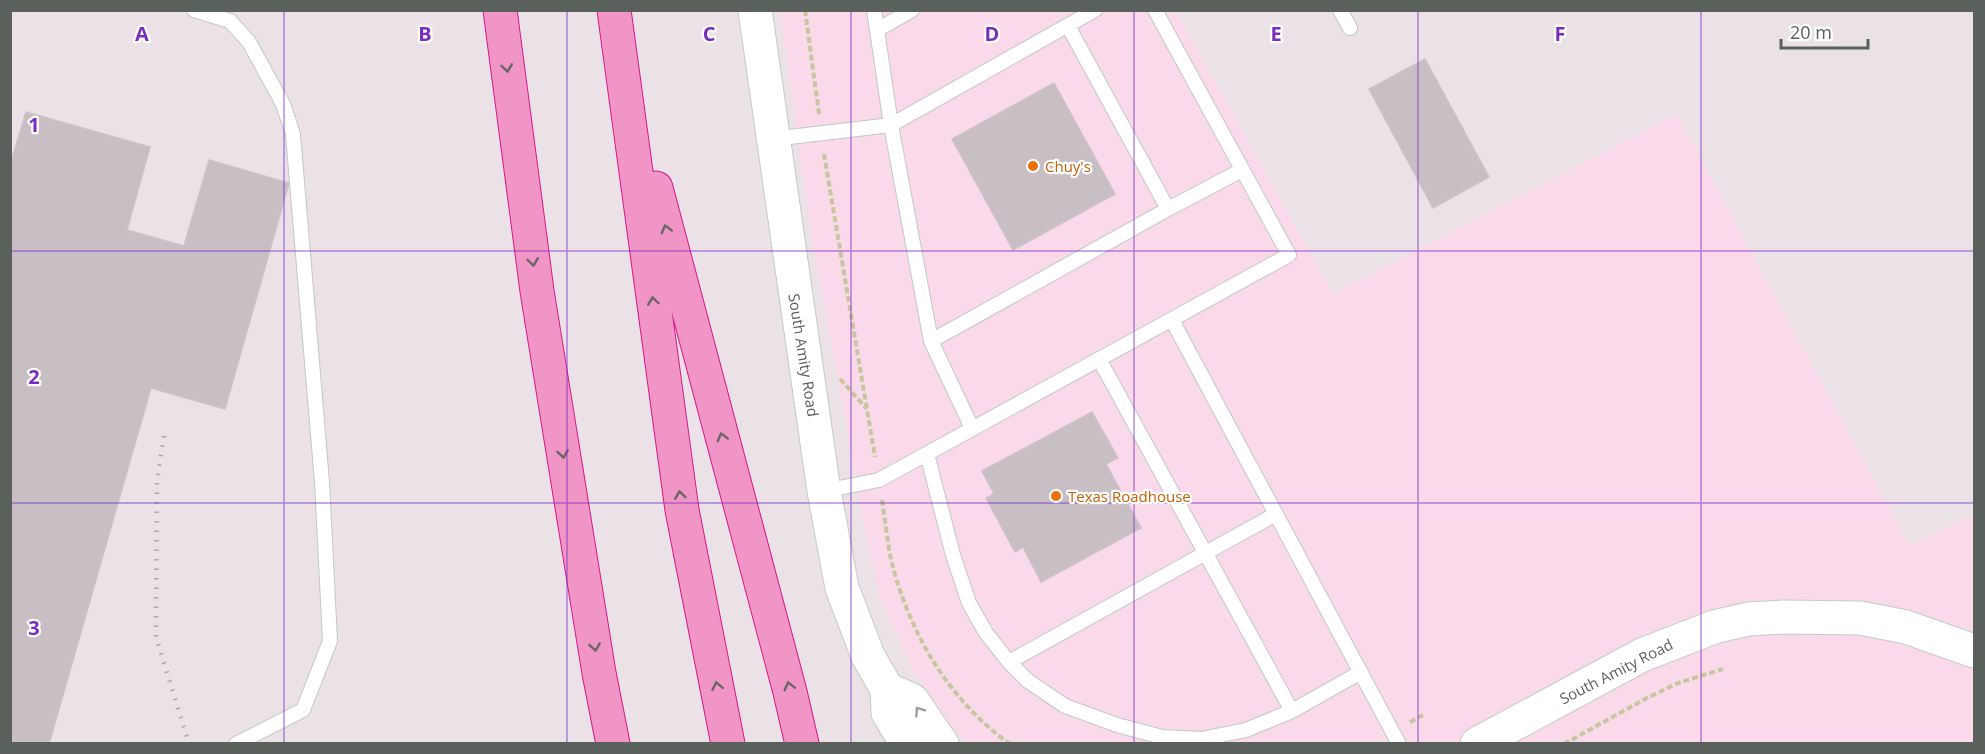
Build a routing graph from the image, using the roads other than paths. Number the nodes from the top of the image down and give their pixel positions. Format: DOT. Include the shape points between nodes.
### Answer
graph roads {
  1 [pos="194,10"];
  2 [pos="500,10"];
  3 [pos="614,10"];
  4 [pos="755,10"];
  5 [pos="874,10"];
  6 [pos="912,10"];
  7 [pos="1095,10"];
  8 [pos="1155,10"];
  9 [pos="1340,10"];
  10 [pos="1068,26"];
  11 [pos="1350,28"];
  12 [pos="877,30"];
  13 [pos="619,53"];
  14 [pos="891,125"];
  15 [pos="773,139"];
  16 [pos="1242,170"];
  17 [pos="1168,209"];
  18 [pos="1172,320"];
  19 [pos="931,341"];
  20 [pos="1099,359"];
  21 [pos="972,428"];
  22 [pos="927,454"];
  23 [pos="824,491"];
  24 [pos="1276,514"];
  25 [pos="1206,554"];
  26 [pos="1974,651"];
  27 [pos="1009,662"];
  28 [pos="1361,672"];
  29 [pos="887,689"];
  30 [pos="1292,711"];
  31 [pos="236,744"];
  32 [pos="614,744"];
  33 [pos="728,744"];
  34 [pos="802,744"];
  35 [pos="907,744"];
  36 [pos="942,744"];
  37 [pos="1399,744"];
  38 [pos="1477,744"];
  1 -- 31 [label="lane" via="230,21 249,42 283,104 293,134 322,482 330,641 303,710"];
  2 -- 32 [label="highway, one-way" via="537,291"];
  3 -- 13 [label="highway"];
  4 -- 15 [label="main road, South Amity Road"];
  5 -- 12 [label="lane"];
  6 -- 12 [label="lane"];
  7 -- 10 [label="lane"];
  8 -- 16 [label="lane"];
  9 -- 11 [label="lane"];
  10 -- 14 [label="lane"];
  10 -- 17 [label="lane"];
  12 -- 14 [label="lane"];
  33 -- 13 [label="highway, one-way" via="682,510"];
  34 -- 13 [label="highway, one-way"];
  14 -- 15 [label="lane"];
  14 -- 19 [label="lane"];
  15 -- 23 [label="main road, South Amity Road"];
  16 -- 17 [label="lane"];
  16 -- 18 [label="lane" via="1289,255"];
  17 -- 19 [label="lane"];
  18 -- 20 [label="lane"];
  18 -- 24 [label="lane"];
  19 -- 21 [label="lane"];
  20 -- 21 [label="lane"];
  20 -- 25 [label="lane"];
  21 -- 22 [label="lane"];
  22 -- 23 [label="lane" via="879,480"];
  22 -- 27 [label="lane" via="969,603"];
  23 -- 29 [label="main road, South Amity Road" via="842,588 868,656"];
  24 -- 25 [label="lane"];
  24 -- 28 [label="lane"];
  25 -- 27 [label="lane"];
  25 -- 30 [label="lane"];
  26 -- 38 [label="main road, South Amity Road" via="1906,627 1860,618 1748,619 1714,627 1642,655"];
  27 -- 30 [label="lane" via="1028,681 1065,705 1161,737 1200,739 1246,730"];
  28 -- 30 [label="lane"];
  28 -- 37 [label="lane"];
  29 -- 35 [label="main road, South Amity Road" via="888,712"];
  36 -- 29 [label="main road, one-way" via="912,700"];
}
